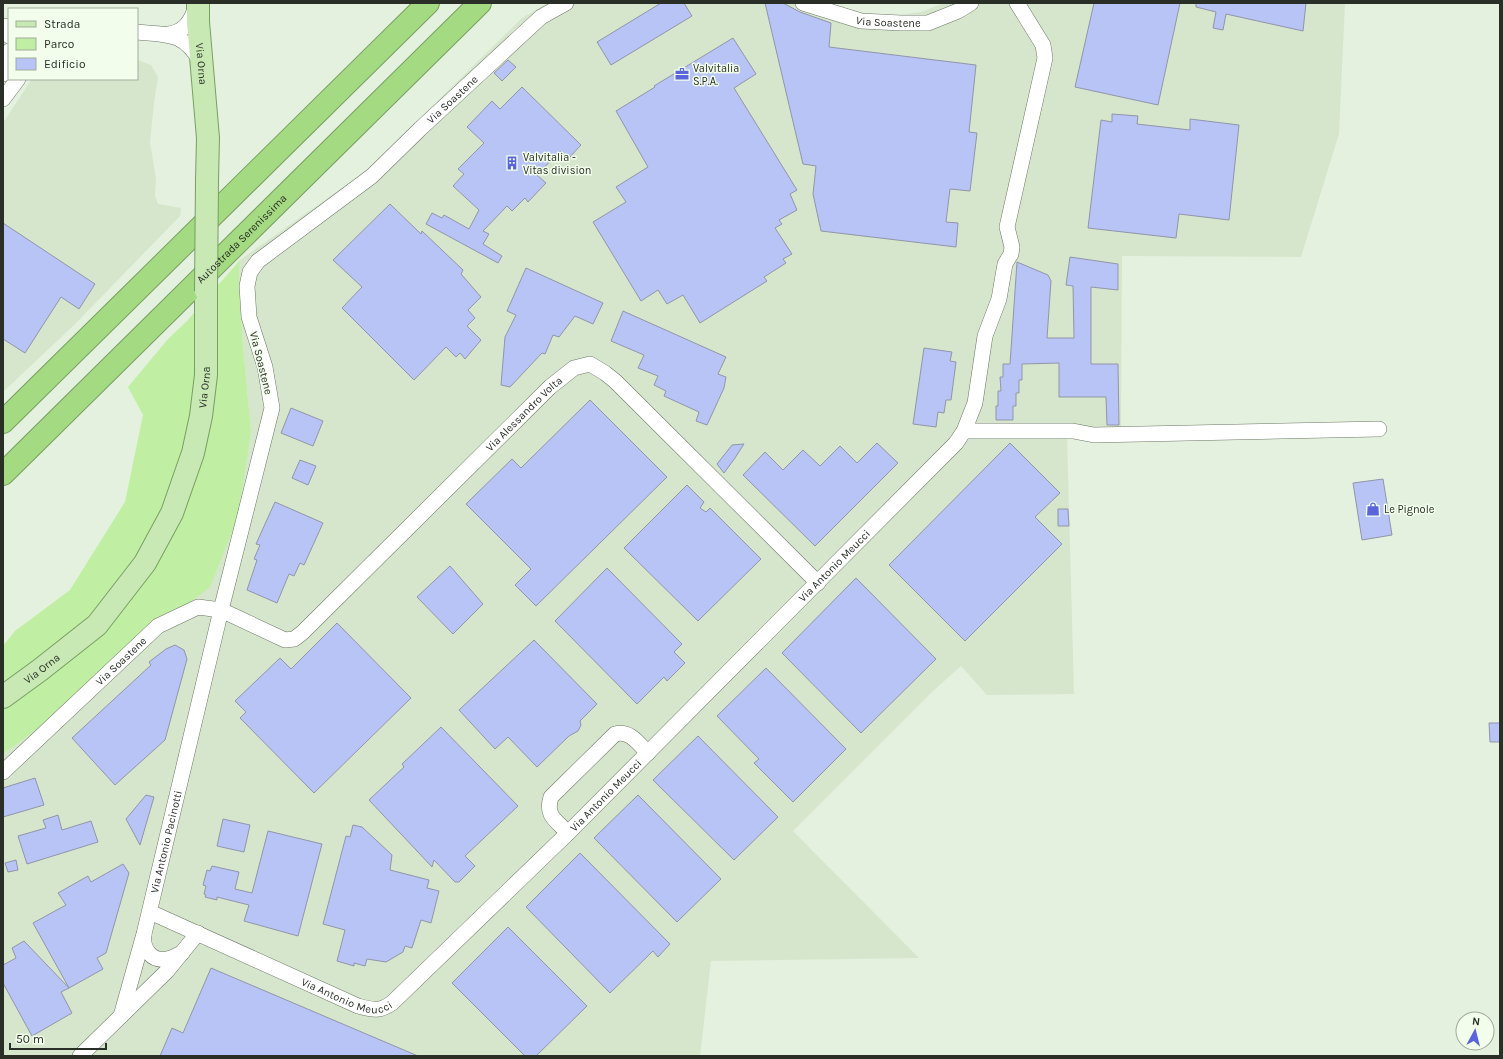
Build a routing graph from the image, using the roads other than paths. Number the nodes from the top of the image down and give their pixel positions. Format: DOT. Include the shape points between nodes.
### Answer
graph roads {
  1 [pos="198,3"];
  2 [pos="428,3"];
  3 [pos="480,3"];
  4 [pos="566,3"];
  5 [pos="803,3"];
  6 [pos="971,3"];
  7 [pos="1017,3"];
  8 [pos="138,32"];
  9 [pos="168,34"];
  10 [pos="8,55"];
  11 [pos="202,63"];
  12 [pos="3,74"];
  13 [pos="10,80"];
  14 [pos="17,80"];
  15 [pos="3,90"];
  16 [pos="3,99"];
  17 [pos="3,422"];
  18 [pos="1379,429"];
  19 [pos="964,431"];
  20 [pos="3,474"];
  21 [pos="818,583"];
  22 [pos="221,610"];
  23 [pos="3,697"];
  24 [pos="648,753"];
  25 [pos="3,772"];
  26 [pos="568,833"];
  27 [pos="150,912"];
  28 [pos="198,933"];
  29 [pos="144,934"];
  30 [pos="182,953"];
  31 [pos="122,1016"];
  32 [pos="80,1056"];
  1 -- 9 [label="street" via="184,29"];
  1 -- 11 [label="main road, Via Orna"];
  2 -- 17 [label="highway"];
  3 -- 20 [label="highway, Autostrada Serenissima"];
  4 -- 22 [label="street, Via Soastene" via="541,17 372,176 258,261 250,272 247,286 249,316 265,367 272,408"];
  5 -- 6 [label="street, Via Soastene" via="861,21 928,23 958,12"];
  7 -- 19 [label="street, Via Antonio Meucci" via="1043,45 1045,58 1007,227 1012,247 1011,254 1005,264 1000,299 984,336 975,403"];
  8 -- 9 [label="street"];
  9 -- 11 [label="street" via="188,45"];
  10 -- 12 [label="street"];
  11 -- 23 [label="main road, Via Orna, bridge" via="208,138 206,375 193,453 172,512 145,563 97,625"];
  13 -- 15 [label="street"];
  14 -- 16 [label="street"];
  18 -- 19 [label="street" via="1094,435 1073,431"];
  19 -- 21 [label="street, Via Antonio Meucci" via="956,443"];
  21 -- 22 [label="street, Via Alessandro Volta" via="615,381 590,364 574,368 550,387 302,633 285,640"];
  21 -- 24 [label="street, Via Antonio Meucci"];
  22 -- 25 [label="street, Via Soastene" via="198,607 158,626"];
  22 -- 27 [label="street, Via Antonio Pacinotti"];
  24 -- 26 [label="street, Via Antonio Meucci"];
  24 -- 26 [label="street" via="626,733 615,734 551,797 548,805 550,813"];
  26 -- 28 [label="street, Via Antonio Meucci" via="382,1010 358,1006"];
  27 -- 28 [label="street, Via Antonio Meucci"];
  27 -- 29 [label="street, Via Antonio Pacinotti"];
  28 -- 30 [label="street"];
  29 -- 30 [label="street" via="145,948 154,957 167,959"];
  29 -- 31 [label="street, Via Antonio Pacinotti"];
  30 -- 31 [label="street"];
  31 -- 32 [label="street"];
}
